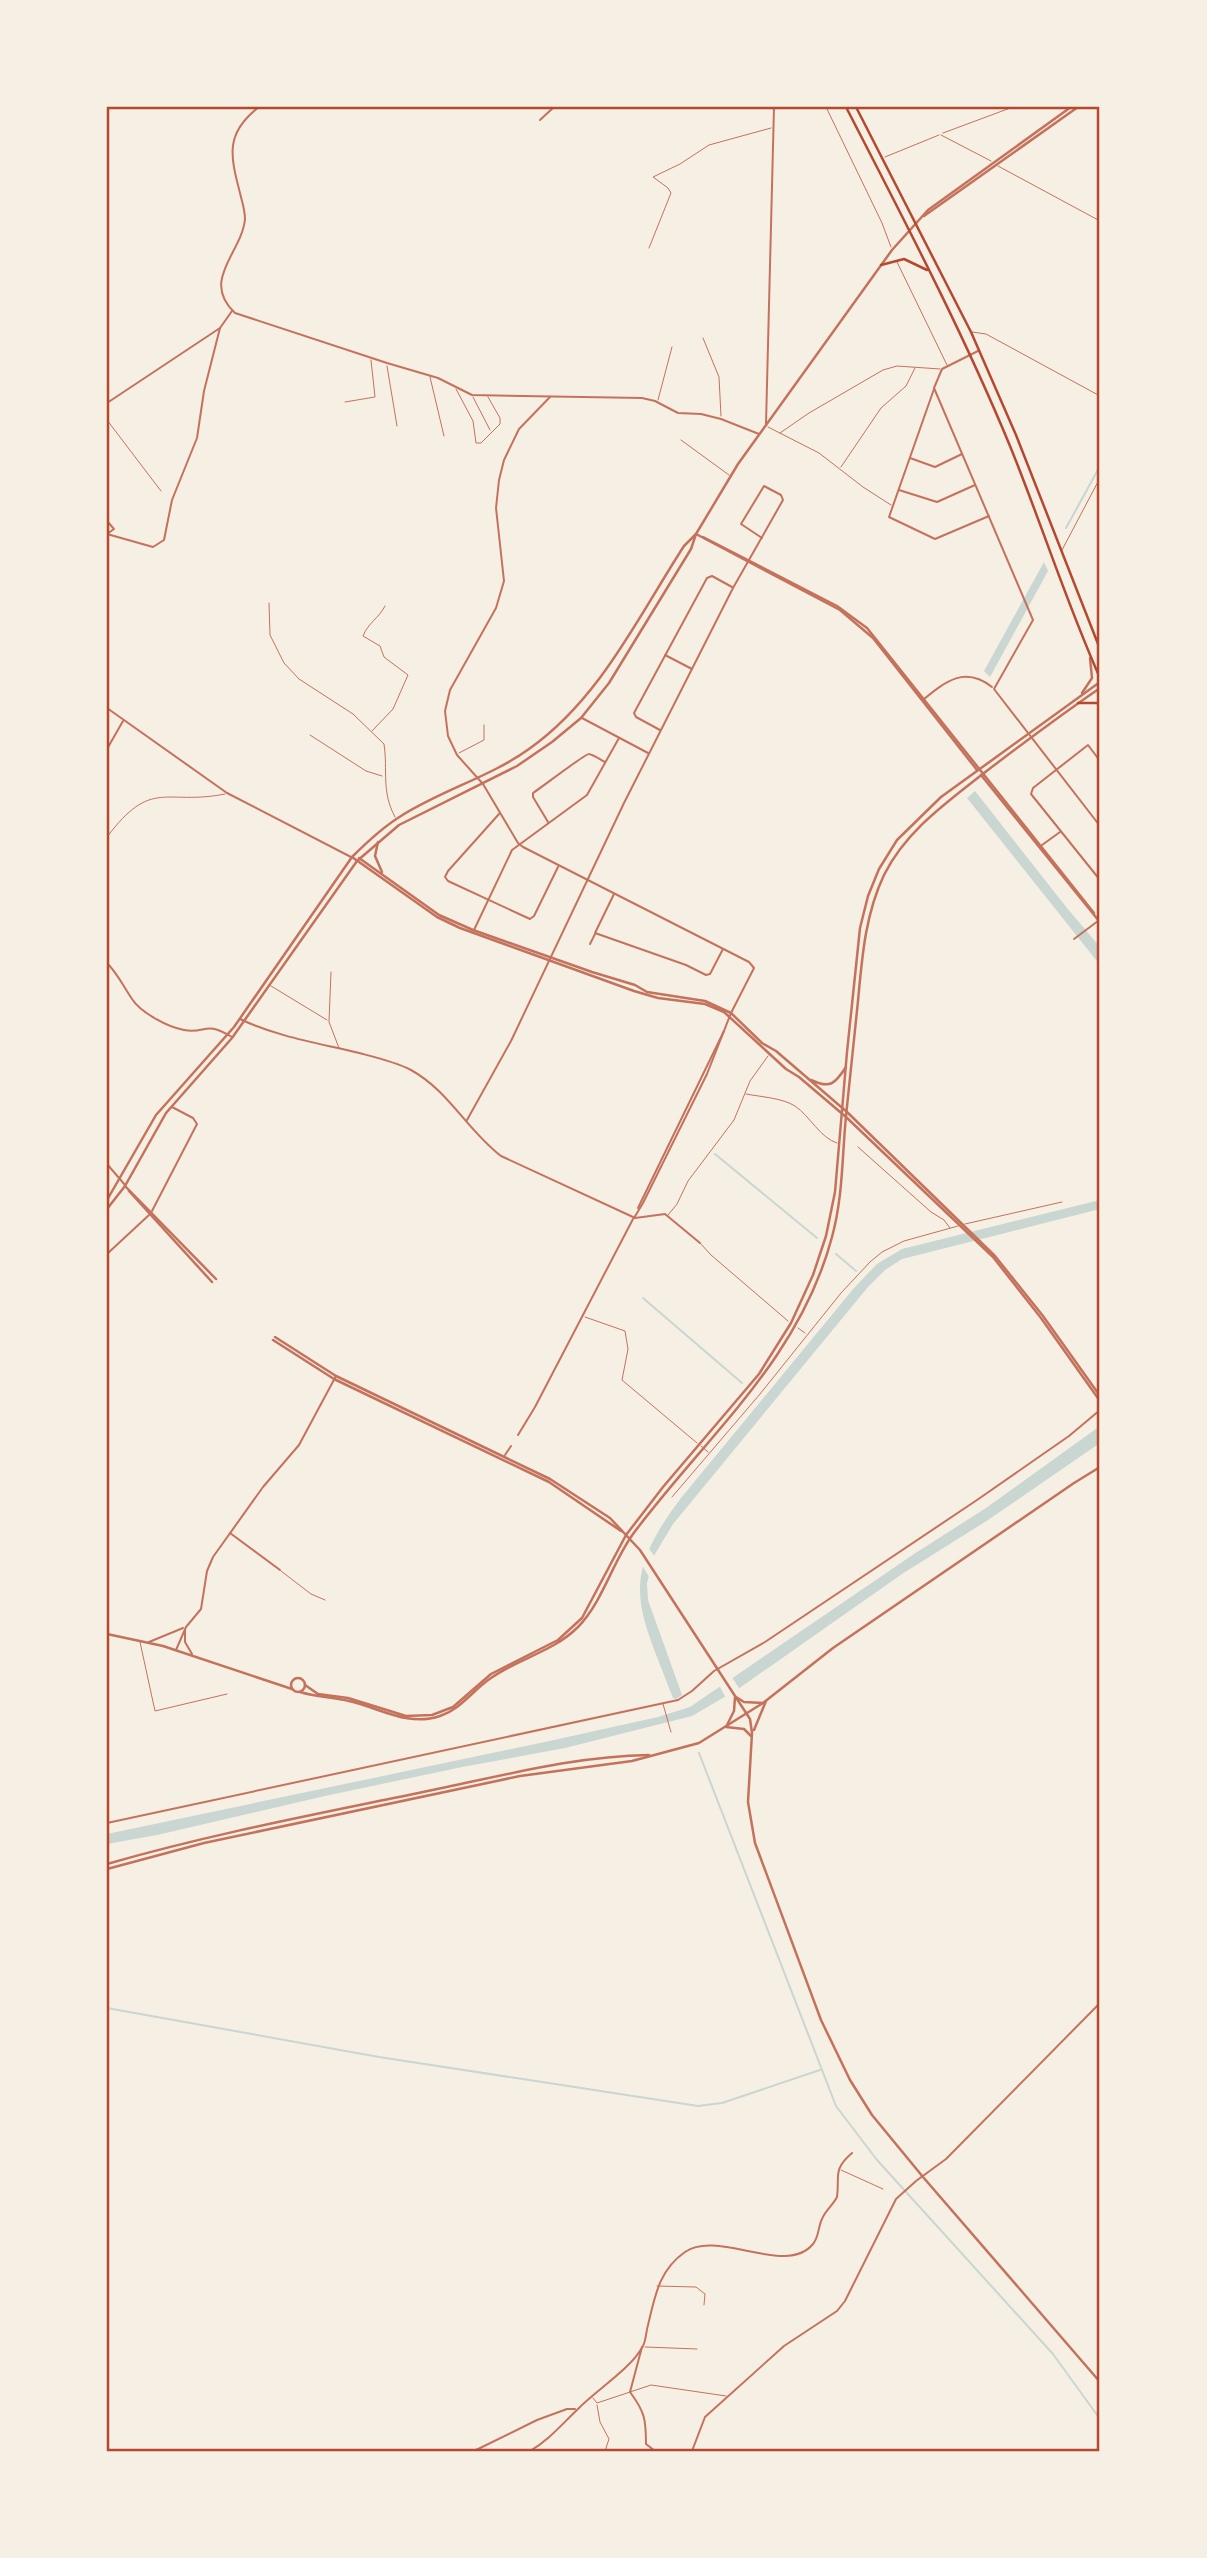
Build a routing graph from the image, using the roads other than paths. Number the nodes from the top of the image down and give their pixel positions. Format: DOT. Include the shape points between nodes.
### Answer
graph roads {
  1 [pos="260,107"];
  2 [pos="554,107"];
  3 [pos="774,107"];
  4 [pos="826,107"];
  5 [pos="846,107"];
  6 [pos="856,107"];
  7 [pos="1013,107"];
  8 [pos="1071,107"];
  9 [pos="1078,107"];
  10 [pos="540,120"];
  11 [pos="774,127"];
  12 [pos="940,135"];
  13 [pos="883,158"];
  14 [pos="995,164"];
  15 [pos="1100,221"];
  16 [pos="915,222"];
  17 [pos="908,230"];
  18 [pos="649,248"];
  19 [pos="892,250"];
  20 [pos="896,260"];
  21 [pos="881,265"];
  22 [pos="929,271"];
  23 [pos="232,310"];
  24 [pos="220,328"];
  25 [pos="971,332"];
  26 [pos="704,338"];
  27 [pos="672,347"];
  28 [pos="979,350"];
  29 [pos="970,355"];
  30 [pos="371,358"];
  31 [pos="387,363"];
  32 [pos="916,366"];
  33 [pos="948,366"];
  34 [pos="942,369"];
  35 [pos="429,375"];
  36 [pos="455,387"];
  37 [pos="934,388"];
  38 [pos="472,395"];
  39 [pos="487,395"];
  40 [pos="1100,396"];
  41 [pos="550,397"];
  42 [pos="107,402"];
  43 [pos="345,402"];
  44 [pos="658,402"];
  45 [pos="721,419"];
  46 [pos="107,420"];
  47 [pos="397,426"];
  48 [pos="766,426"];
  49 [pos="492,432"];
  50 [pos="780,433"];
  51 [pos="760,435"];
  52 [pos="444,436"];
  53 [pos="681,439"];
  54 [pos="962,454"];
  55 [pos="909,458"];
  56 [pos="840,469"];
  57 [pos="730,476"];
  58 [pos="1100,478"];
  59 [pos="975,485"];
  60 [pos="898,489"];
  61 [pos="161,491"];
  62 [pos="892,506"];
  63 [pos="989,516"];
  64 [pos="107,521"];
  65 [pos="107,534"];
  66 [pos="696,534"];
  67 [pos="762,538"];
  68 [pos="1062,551"];
  69 [pos="748,561"];
  70 [pos="733,588"];
  71 [pos="269,603"];
  72 [pos="384,606"];
  73 [pos="1100,649"];
  74 [pos="664,655"];
  75 [pos="1090,655"];
  76 [pos="692,669"];
  77 [pos="1100,680"];
  78 [pos="994,688"];
  79 [pos="1100,688"];
  80 [pos="924,699"];
  81 [pos="1077,701"];
  82 [pos="1100,704"];
  83 [pos="107,708"];
  84 [pos="581,718"];
  85 [pos="124,720"];
  86 [pos="484,725"];
  87 [pos="661,731"];
  88 [pos="370,733"];
  89 [pos="310,736"];
  90 [pos="1029,736"];
  91 [pos="619,738"];
  92 [pos="107,749"];
  93 [pos="649,754"];
  94 [pos="457,755"];
  95 [pos="1100,761"];
  96 [pos="606,762"];
  97 [pos="980,770"];
  98 [pos="1055,771"];
  99 [pos="983,774"];
  100 [pos="384,777"];
  101 [pos="477,778"];
  102 [pos="482,784"];
  103 [pos="227,793"];
  104 [pos="500,813"];
  105 [pos="396,819"];
  106 [pos="548,823"];
  107 [pos="1100,827"];
  108 [pos="1061,831"];
  109 [pos="107,836"];
  110 [pos="379,841"];
  111 [pos="519,843"];
  112 [pos="1041,846"];
  113 [pos="352,857"];
  114 [pos="359,860"];
  115 [pos="559,866"];
  116 [pos="383,874"];
  117 [pos="587,880"];
  118 [pos="1100,880"];
  119 [pos="615,894"];
  120 [pos="487,901"];
  121 [pos="1099,919"];
  122 [pos="473,930"];
  123 [pos="595,933"];
  124 [pos="1074,939"];
  125 [pos="590,944"];
  126 [pos="723,948"];
  127 [pos="550,958"];
  128 [pos="107,962"];
  129 [pos="331,972"];
  130 [pos="265,982"];
  131 [pos="270,986"];
  132 [pos="731,1015"];
  133 [pos="240,1018"];
  134 [pos="245,1021"];
  135 [pos="328,1022"];
  136 [pos="227,1034"];
  137 [pos="232,1038"];
  138 [pos="339,1048"];
  139 [pos="770,1054"];
  140 [pos="846,1067"];
  141 [pos="806,1078"];
  142 [pos="745,1094"];
  143 [pos="171,1107"];
  144 [pos="842,1109"];
  145 [pos="844,1113"];
  146 [pos="846,1117"];
  147 [pos="467,1120"];
  148 [pos="839,1143"];
  149 [pos="858,1147"];
  150 [pos="107,1164"];
  151 [pos="121,1180"];
  152 [pos="125,1186"];
  153 [pos="107,1200"];
  154 [pos="1062,1202"];
  155 [pos="107,1209"];
  156 [pos="151,1213"];
  157 [pos="668,1215"];
  158 [pos="634,1218"];
  159 [pos="962,1226"];
  160 [pos="950,1228"];
  161 [pos="700,1243"];
  162 [pos="107,1254"];
  163 [pos="214,1280"];
  164 [pos="582,1315"];
  165 [pos="791,1323"];
  166 [pos="795,1326"];
  167 [pos="807,1334"];
  168 [pos="274,1338"];
  169 [pos="335,1378"];
  170 [pos="1100,1399"];
  171 [pos="1100,1410"];
  172 [pos="518,1435"];
  173 [pos="699,1444"];
  174 [pos="511,1446"];
  175 [pos="703,1448"];
  176 [pos="710,1453"];
  177 [pos="504,1456"];
  178 [pos="1100,1467"];
  179 [pos="671,1497"];
  180 [pos="230,1532"];
  181 [pos="626,1535"];
  182 [pos="630,1538"];
  183 [pos="280,1570"];
  184 [pos="325,1600"];
  185 [pos="186,1627"];
  186 [pos="107,1634"];
  187 [pos="140,1640"];
  188 [pos="148,1642"];
  189 [pos="175,1651"];
  190 [pos="194,1657"];
  191 [pos="292,1680"];
  192 [pos="280,1684"];
  193 [pos="305,1685"];
  194 [pos="292,1689"];
  195 [pos="300,1692"];
  196 [pos="227,1694"];
  197 [pos="767,1700"];
  198 [pos="739,1703"];
  199 [pos="763,1703"];
  200 [pos="663,1704"];
  201 [pos="747,1714"];
  202 [pos="726,1727"];
  203 [pos="671,1731"];
  204 [pos="752,1735"];
  205 [pos="652,1755"];
  206 [pos="107,1824"];
  207 [pos="107,1864"];
  208 [pos="107,1870"];
  209 [pos="1100,2003"];
  210 [pos="852,2153"];
  211 [pos="839,2169"];
  212 [pos="923,2177"];
  213 [pos="883,2189"];
  214 [pos="657,2286"];
  215 [pos="704,2305"];
  216 [pos="643,2346"];
  217 [pos="697,2349"];
  218 [pos="1100,2382"];
  219 [pos="630,2392"];
  220 [pos="728,2396"];
  221 [pos="591,2397"];
  222 [pos="597,2403"];
  223 [pos="577,2409"];
  224 [pos="474,2451"];
  225 [pos="530,2451"];
  226 [pos="604,2451"];
  227 [pos="655,2451"];
  228 [pos="692,2451"];
  1 -- 23 [label="street" via="242,123 232,144 245,221 222,277 223,295"];
  2 -- 10 [label="street"];
  3 -- 11 [label="street"];
  4 -- 19 [label="lane"];
  5 -- 17 [label="main road"];
  6 -- 13 [label="main road"];
  7 -- 12 [label="lane"];
  8 -- 14 [label="street"];
  9 -- 14 [label="street"];
  11 -- 18 [label="lane" via="709,145 653,177 671,193"];
  11 -- 48 [label="street"];
  12 -- 13 [label="lane"];
  12 -- 14 [label="lane"];
  13 -- 16 [label="main road"];
  14 -- 15 [label="lane"];
  14 -- 16 [label="street"];
  16 -- 17 [label="street"];
  16 -- 25 [label="main road"];
  17 -- 19 [label="street"];
  17 -- 22 [label="main road"];
  19 -- 21 [label="street"];
  20 -- 21 [label="main road"];
  20 -- 22 [label="main road" via="910,260"];
  20 -- 33 [label="lane"];
  21 -- 48 [label="street"];
  22 -- 29 [label="main road"];
  23 -- 24 [label="street"];
  23 -- 30 [label="street"];
  24 -- 42 [label="street"];
  24 -- 65 [label="street" via="197,438 172,500 164,540 153,547"];
  25 -- 28 [label="main road"];
  25 -- 40 [label="lane" via="986,334"];
  26 -- 45 [label="lane" via="719,377"];
  27 -- 44 [label="lane"];
  28 -- 29 [label="street"];
  28 -- 68 [label="main road"];
  29 -- 33 [label="street"];
  29 -- 75 [label="main road"];
  30 -- 31 [label="street"];
  30 -- 43 [label="lane" via="375,397"];
  31 -- 35 [label="street"];
  31 -- 47 [label="lane"];
  32 -- 34 [label="lane"];
  32 -- 50 [label="lane" via="883,370"];
  32 -- 56 [label="lane" via="906,386 881,408"];
  33 -- 34 [label="street"];
  34 -- 37 [label="street"];
  35 -- 36 [label="street"];
  35 -- 52 [label="lane"];
  36 -- 38 [label="street"];
  36 -- 49 [label="lane" via="474,426 474,442 481,443"];
  37 -- 54 [label="street"];
  37 -- 55 [label="street"];
  38 -- 39 [label="street"];
  38 -- 49 [label="lane"];
  39 -- 41 [label="street"];
  39 -- 49 [label="lane" via="500,421"];
  41 -- 44 [label="street"];
  41 -- 94 [label="street" via="515,435 501,472 496,508 504,581 495,608 447,696 445,728"];
  44 -- 45 [label="street" via="678,413"];
  45 -- 51 [label="street"];
  46 -- 61 [label="lane"];
  48 -- 50 [label="lane"];
  48 -- 51 [label="street"];
  50 -- 56 [label="lane"];
  51 -- 57 [label="street"];
  53 -- 57 [label="lane"];
  54 -- 55 [label="street" via="935,467"];
  54 -- 59 [label="street"];
  55 -- 60 [label="street"];
  56 -- 62 [label="lane"];
  57 -- 66 [label="street"];
  58 -- 68 [label="lane"];
  59 -- 60 [label="street" via="934,502"];
  59 -- 63 [label="street"];
  60 -- 62 [label="street"];
  62 -- 63 [label="street" via="890,518 935,539"];
  63 -- 78 [label="street" via="1033,620"];
  64 -- 65 [label="street" via="114,529"];
  66 -- 69 [label="street"];
  66 -- 84 [label="street" via="614,676"];
  66 -- 101 [label="street" via="684,545 586,698 530,749"];
  67 -- 67 [label="street" via="784,498 764,486 741,524"];
  67 -- 69 [label="street"];
  68 -- 73 [label="main road"];
  69 -- 70 [label="street"];
  69 -- 80 [label="street" via="858,620"];
  70 -- 74 [label="street" via="709,576"];
  70 -- 76 [label="street"];
  71 -- 88 [label="lane" via="270,635 284,663 299,679 353,714"];
  72 -- 88 [label="lane" via="363,636 380,646 384,657 408,675 390,714"];
  74 -- 76 [label="street"];
  74 -- 87 [label="street" via="634,715"];
  75 -- 77 [label="main road"];
  75 -- 81 [label="street" via="1091,681"];
  76 -- 87 [label="street"];
  77 -- 81 [label="street"];
  78 -- 80 [label="street" via="975,678 955,677"];
  78 -- 90 [label="street"];
  79 -- 81 [label="street"];
  80 -- 97 [label="street"];
  81 -- 82 [label="main road"];
  81 -- 90 [label="street"];
  83 -- 85 [label="street"];
  84 -- 91 [label="street"];
  84 -- 102 [label="street" via="531,758"];
  85 -- 92 [label="street"];
  85 -- 103 [label="street"];
  86 -- 94 [label="lane" via="484,740"];
  87 -- 93 [label="street"];
  88 -- 100 [label="lane" via="384,744"];
  89 -- 100 [label="lane"];
  90 -- 97 [label="street"];
  90 -- 98 [label="street"];
  90 -- 99 [label="street"];
  91 -- 93 [label="street"];
  91 -- 96 [label="street"];
  93 -- 117 [label="street"];
  94 -- 101 [label="street"];
  95 -- 98 [label="street" via="1087,745"];
  96 -- 106 [label="street" via="587,795"];
  96 -- 106 [label="street" via="585,754 533,793"];
  97 -- 99 [label="street"];
  97 -- 140 [label="street" via="918,817 874,878 860,928"];
  98 -- 107 [label="street"];
  98 -- 108 [label="street" via="1031,794"];
  99 -- 112 [label="street"];
  99 -- 145 [label="street" via="913,833 879,887 866,927"];
  100 -- 105 [label="lane"];
  101 -- 102 [label="street"];
  101 -- 105 [label="street"];
  102 -- 104 [label="street"];
  102 -- 110 [label="street" via="412,817"];
  103 -- 109 [label="lane" via="144,800"];
  103 -- 113 [label="street"];
  104 -- 111 [label="street"];
  104 -- 120 [label="street" via="445,875 452,884"];
  105 -- 113 [label="street"];
  106 -- 111 [label="street"];
  108 -- 112 [label="street"];
  108 -- 118 [label="street"];
  110 -- 114 [label="street"];
  110 -- 116 [label="street" via="375,860"];
  111 -- 115 [label="street"];
  111 -- 120 [label="street"];
  112 -- 121 [label="street"];
  113 -- 114 [label="street"];
  113 -- 130 [label="street"];
  114 -- 116 [label="street"];
  114 -- 127 [label="street" via="444,921"];
  114 -- 131 [label="street"];
  115 -- 117 [label="street"];
  115 -- 120 [label="street" via="531,919"];
  116 -- 122 [label="street" via="439,915"];
  117 -- 119 [label="street"];
  117 -- 127 [label="street"];
  119 -- 123 [label="street"];
  119 -- 126 [label="street"];
  120 -- 122 [label="street"];
  121 -- 124 [label="street"];
  122 -- 127 [label="street"];
  123 -- 125 [label="street"];
  123 -- 126 [label="street" via="706,975"];
  126 -- 132 [label="street" via="754,968"];
  127 -- 132 [label="street" via="648,992 705,1001"];
  127 -- 147 [label="street"];
  128 -- 136 [label="street" via="133,1002 146,1012 183,1030 211,1027"];
  129 -- 135 [label="lane"];
  130 -- 131 [label="lane"];
  130 -- 133 [label="street"];
  131 -- 134 [label="street"];
  131 -- 135 [label="lane"];
  132 -- 139 [label="street"];
  132 -- 141 [label="street"];
  132 -- 158 [label="street"];
  133 -- 134 [label="street"];
  133 -- 136 [label="street"];
  134 -- 137 [label="street"];
  134 -- 138 [label="street"];
  135 -- 138 [label="lane"];
  136 -- 137 [label="street"];
  136 -- 151 [label="street" via="156,1115"];
  137 -- 143 [label="street"];
  138 -- 147 [label="street" via="414,1072 442,1092"];
  139 -- 142 [label="lane"];
  139 -- 145 [label="street"];
  140 -- 141 [label="street" via="831,1085"];
  140 -- 144 [label="street"];
  141 -- 144 [label="street"];
  142 -- 148 [label="lane" via="793,1105 828,1139"];
  142 -- 157 [label="lane" via="734,1120"];
  143 -- 152 [label="street"];
  143 -- 156 [label="street" via="197,1124"];
  144 -- 145 [label="street"];
  145 -- 146 [label="street"];
  145 -- 148 [label="street"];
  145 -- 159 [label="street"];
  146 -- 159 [label="street"];
  146 -- 166 [label="street" via="835,1225 817,1282"];
  147 -- 158 [label="street" via="501,1156"];
  148 -- 165 [label="street" via="834,1202 823,1248"];
  149 -- 160 [label="lane"];
  150 -- 151 [label="street"];
  151 -- 152 [label="street"];
  151 -- 153 [label="street"];
  152 -- 155 [label="street"];
  152 -- 156 [label="street"];
  154 -- 159 [label="lane"];
  156 -- 162 [label="street"];
  156 -- 163 [label="street"];
  157 -- 158 [label="street"];
  157 -- 161 [label="street"];
  158 -- 164 [label="street"];
  159 -- 160 [label="lane"];
  159 -- 170 [label="street" via="1009,1276"];
  160 -- 167 [label="lane" via="904,1241 874,1257"];
  161 -- 165 [label="lane"];
  164 -- 172 [label="street"];
  164 -- 173 [label="lane" via="625,1331 624,1384"];
  165 -- 166 [label="lane"];
  165 -- 173 [label="street" via="758,1374"];
  166 -- 167 [label="lane"];
  166 -- 175 [label="street" via="760,1381"];
  167 -- 176 [label="lane"];
  168 -- 169 [label="street"];
  169 -- 177 [label="street"];
  169 -- 180 [label="street" via="299,1445"];
  169 -- 181 [label="street" via="529,1472"];
  171 -- 200 [label="street" via="945,1522 714,1671 686,1696"];
  173 -- 175 [label="lane"];
  173 -- 181 [label="street"];
  174 -- 177 [label="street"];
  175 -- 176 [label="lane"];
  175 -- 182 [label="street"];
  176 -- 179 [label="lane"];
  177 -- 181 [label="street" via="588,1502"];
  178 -- 197 [label="street" via="833,1648"];
  180 -- 183 [label="street"];
  180 -- 185 [label="street" via="209,1564 201,1609"];
  181 -- 182 [label="street"];
  181 -- 193 [label="street" via="577,1623 551,1645 491,1674 447,1710 424,1717 406,1716 318,1694"];
  182 -- 195 [label="street" via="578,1626 553,1647 490,1678 446,1714 403,1718 347,1700"];
  182 -- 198 [label="street"];
  183 -- 184 [label="lane"];
  185 -- 188 [label="street"];
  185 -- 189 [label="street"];
  185 -- 190 [label="street" via="185,1642"];
  186 -- 187 [label="street"];
  187 -- 188 [label="street"];
  187 -- 196 [label="lane" via="155,1711"];
  188 -- 189 [label="street"];
  189 -- 190 [label="street"];
  190 -- 192 [label="street"];
  191 -- 192 [label="street"];
  191 -- 193 [label="street" via="302,1679"];
  191 -- 194 [label="street"];
  192 -- 194 [label="street"];
  193 -- 195 [label="street"];
  194 -- 195 [label="street"];
  197 -- 199 [label="street"];
  197 -- 204 [label="street"];
  198 -- 199 [label="street"];
  198 -- 201 [label="street"];
  198 -- 202 [label="street"];
  199 -- 201 [label="street"];
  200 -- 203 [label="lane"];
  200 -- 206 [label="street"];
  201 -- 202 [label="street"];
  201 -- 204 [label="street"];
  202 -- 204 [label="street"];
  202 -- 205 [label="street" via="687,1747"];
  204 -- 212 [label="street" via="748,1802 755,1843 821,2020 872,2115"];
  205 -- 207 [label="street" via="498,1776 196,1840"];
  205 -- 208 [label="street" via="300,1822 183,1847"];
  209 -- 212 [label="street"];
  210 -- 211 [label="street"];
  211 -- 213 [label="lane"];
  211 -- 214 [label="street" via="837,2197 810,2247 779,2257 695,2247 672,2263"];
  212 -- 218 [label="street"];
  212 -- 220 [label="street" via="896,2199 837,2311 784,2346"];
  214 -- 215 [label="lane" via="696,2287 705,2294"];
  214 -- 216 [label="street"];
  216 -- 217 [label="lane"];
  216 -- 219 [label="street"];
  216 -- 221 [label="street"];
  219 -- 220 [label="lane" via="651,2385"];
  219 -- 222 [label="lane"];
  219 -- 227 [label="street" via="643,2409 646,2444"];
  220 -- 228 [label="street" via="705,2417"];
  221 -- 222 [label="lane"];
  221 -- 223 [label="street"];
  222 -- 226 [label="lane" via="609,2439"];
  223 -- 224 [label="street" via="537,2420"];
  223 -- 225 [label="street"];
}
